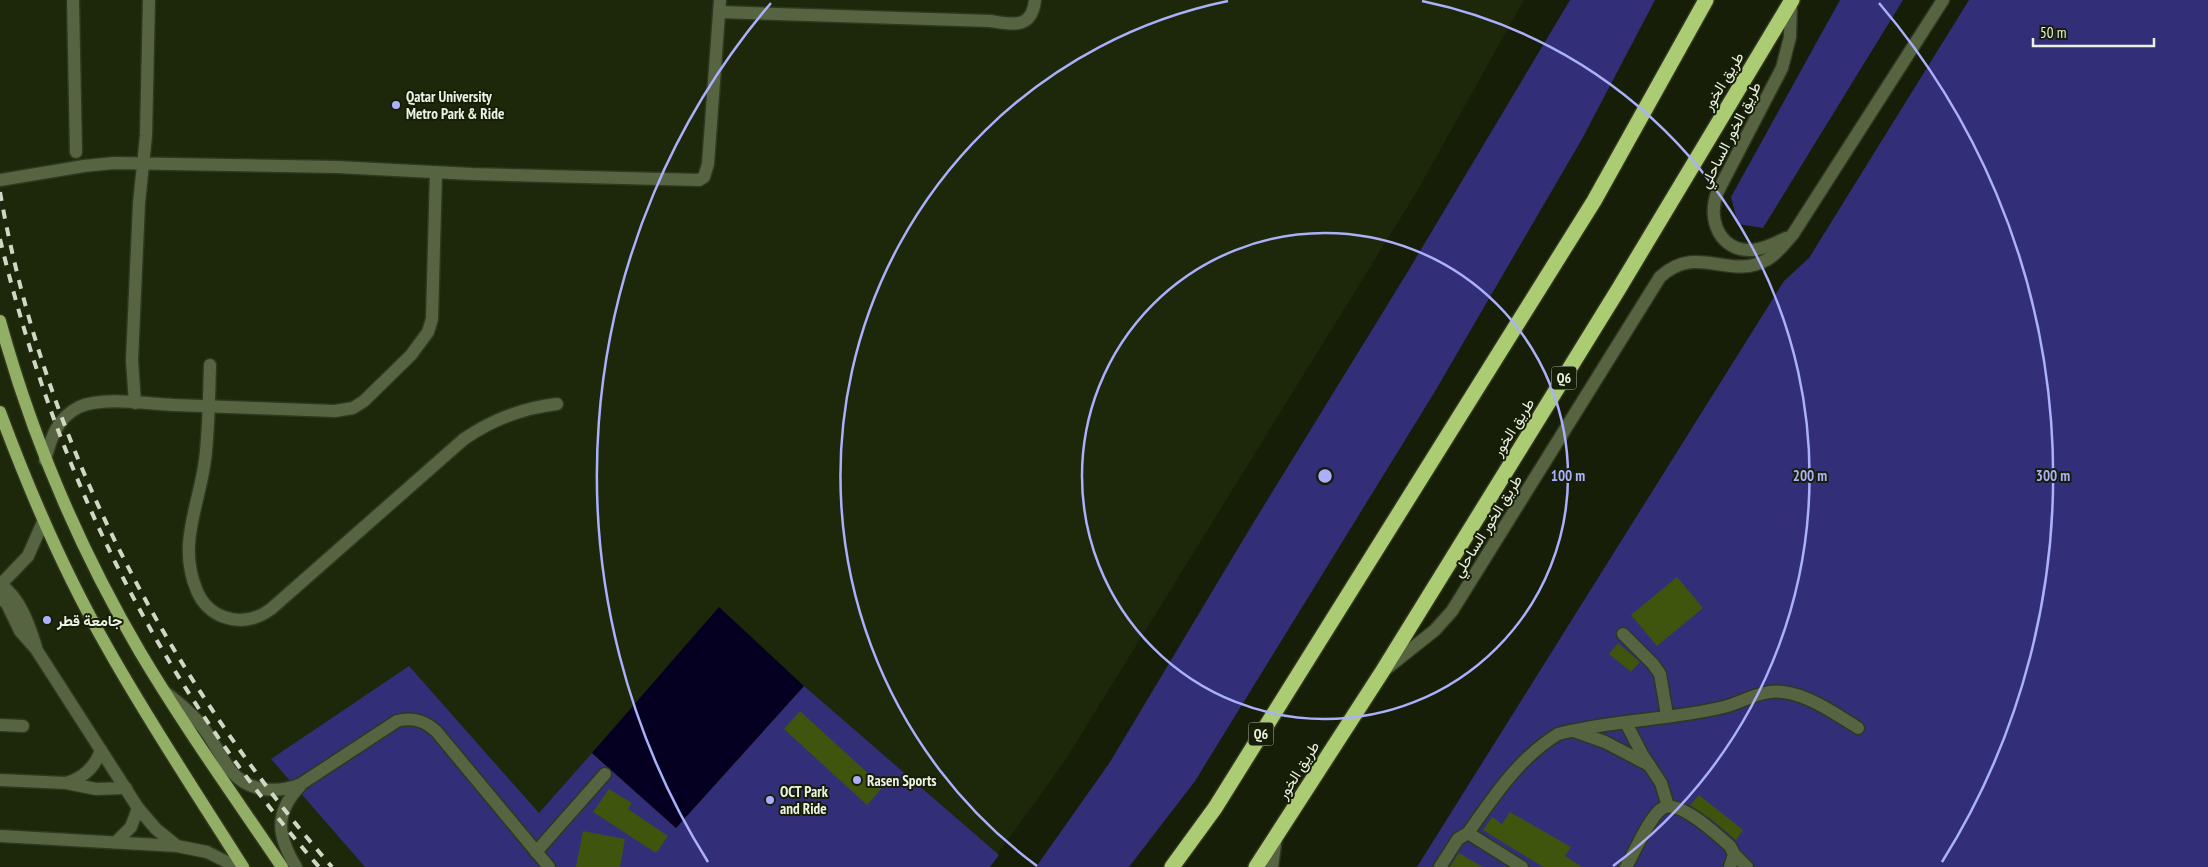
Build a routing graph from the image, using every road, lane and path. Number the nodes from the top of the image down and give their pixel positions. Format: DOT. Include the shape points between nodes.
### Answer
graph roads {
  1 [pos="73,0"];
  2 [pos="149,0"];
  3 [pos="1035,0"];
  4 [pos="1706,0"];
  5 [pos="1792,0"];
  6 [pos="1943,0"];
  7 [pos="720,6"];
  8 [pos="76,152"];
  9 [pos="144,163"];
  10 [pos="436,172"];
  11 [pos="3,181"];
  12 [pos="1792,234"];
  13 [pos="0,322"];
  14 [pos="210,365"];
  15 [pos="135,403"];
  16 [pos="557,404"];
  17 [pos="209,406"];
  18 [pos="0,412"];
  19 [pos="45,460"];
  20 [pos="44,522"];
  21 [pos="0,587"];
  22 [pos="1623,634"];
  23 [pos="1382,672"];
  24 [pos="165,692"];
  25 [pos="1667,716"];
  26 [pos="1626,723"];
  27 [pos="0,725"];
  28 [pos="23,726"];
  29 [pos="1858,728"];
  30 [pos="1572,730"];
  31 [pos="101,750"];
  32 [pos="1650,766"];
  33 [pos="605,774"];
  34 [pos="0,780"];
  35 [pos="66,783"];
  36 [pos="301,784"];
  37 [pos="126,788"];
  38 [pos="1668,806"];
  39 [pos="138,808"];
  40 [pos="1468,833"];
  41 [pos="0,836"];
  42 [pos="1276,837"];
  43 [pos="116,842"];
  44 [pos="178,846"];
  45 [pos="536,852"];
  46 [pos="1734,854"];
  47 [pos="237,867"];
  48 [pos="243,867"];
  49 [pos="282,867"];
  50 [pos="296,867"];
  51 [pos="548,867"];
  52 [pos="1172,867"];
  53 [pos="1256,867"];
  54 [pos="1272,867"];
  55 [pos="1440,867"];
  56 [pos="1522,867"];
  57 [pos="1626,867"];
  58 [pos="1730,867"];
  59 [pos="1747,867"];
  1 -- 8 [label="street"];
  2 -- 9 [label="street"];
  3 -- 7 [label="street" via="1031,14 1022,24"];
  4 -- 52 [label="highway, Q6" via="1594,201 1216,808"];
  5 -- 12 [label="street, طريق الخور الساحلي" via="1790,38 1782,68 1717,193 1713,209 1719,235 1739,248 1755,250 1774,245"];
  5 -- 23 [label="highway, طريق الخور / Q6" via="1624,281"];
  6 -- 12 [label="street, طريق الخور الساحلي"];
  7 -- 10 [label="street" via="708,164 704,177 693,181"];
  9 -- 10 [label="street"];
  9 -- 11 [label="street" via="84,166"];
  9 -- 15 [label="street" via="139,203 132,360"];
  10 -- 17 [label="street" via="432,319 418,348 379,388 353,408 335,411"];
  12 -- 23 [label="street, طريق الخور الساحلي" via="1775,254 1761,263 1740,267 1689,261 1674,266 1660,277 1452,611 1435,630"];
  13 -- 19 [label="main road"];
  14 -- 17 [label="street"];
  15 -- 17 [label="street"];
  15 -- 19 [label="street" via="100,402 74,410 55,430"];
  16 -- 17 [label="street" via="518,411 475,432 448,452 271,609 256,618 238,620 220,616 205,604 196,588 188,559 189,535 205,462"];
  18 -- 20 [label="main road"];
  19 -- 24 [label="main road" via="117,611"];
  20 -- 21 [label="street" via="28,556"];
  20 -- 48 [label="main road" via="106,646"];
  21 -- 31 [label="street" via="12,595 36,649"];
  22 -- 25 [label="street" via="1660,674"];
  23 -- 42 [label="highway, طريق الخور / Q6"];
  24 -- 36 [label="street" via="203,727 239,778 270,790"];
  24 -- 49 [label="main road"];
  25 -- 26 [label="street"];
  25 -- 29 [label="street" via="1725,707 1770,692 1782,692 1809,701"];
  26 -- 30 [label="street"];
  26 -- 32 [label="street"];
  27 -- 28 [label="street"];
  30 -- 32 [label="street" via="1605,742"];
  30 -- 40 [label="street" via="1542,744 1522,762"];
  31 -- 35 [label="street" via="88,771"];
  31 -- 37 [label="street"];
  32 -- 38 [label="street" via="1661,783"];
  33 -- 45 [label="street"];
  34 -- 35 [label="street"];
  35 -- 37 [label="street" via="96,789"];
  36 -- 45 [label="street" via="391,725 404,719 418,720 436,731"];
  36 -- 50 [label="street" via="286,804 281,822 283,841"];
  37 -- 39 [label="street"];
  38 -- 46 [label="street" via="1682,809 1730,846"];
  38 -- 57 [label="street" via="1655,816"];
  39 -- 43 [label="street" via="131,827"];
  39 -- 44 [label="street" via="156,829"];
  40 -- 55 [label="street" via="1458,839"];
  40 -- 56 [label="street"];
  41 -- 43 [label="street"];
  42 -- 53 [label="highway, طريق الخور / Q6"];
  42 -- 54 [label="street"];
  43 -- 44 [label="street"];
  44 -- 47 [label="street" via="207,852"];
  45 -- 51 [label="street"];
  46 -- 58 [label="street"];
  46 -- 59 [label="street"];
}
